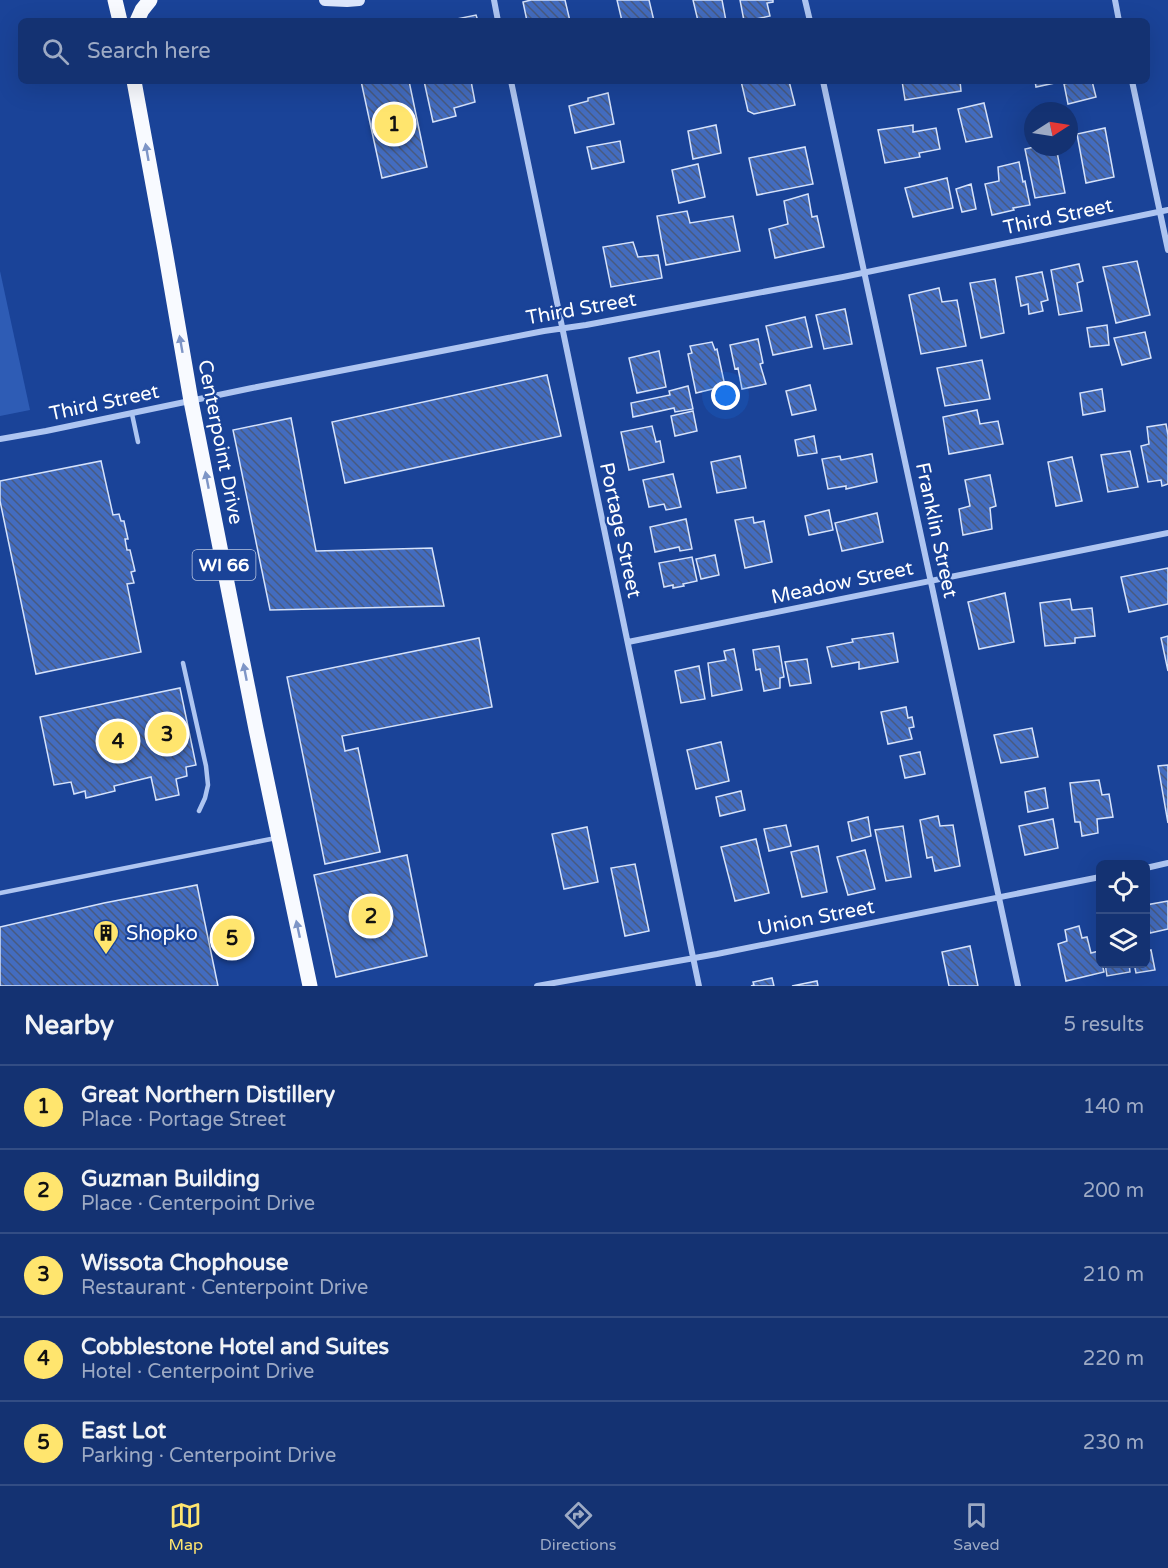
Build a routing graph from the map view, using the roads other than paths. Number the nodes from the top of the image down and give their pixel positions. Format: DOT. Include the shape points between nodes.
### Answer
graph roads {
  1 [pos="114,0"];
  2 [pos="150,0"];
  3 [pos="325,0"];
  4 [pos="358,0"];
  5 [pos="494,0"];
  6 [pos="805,0"];
  7 [pos="1115,0"];
  8 [pos="119,18"];
  9 [pos="138,18"];
  10 [pos="497,18"];
  11 [pos="809,18"];
  12 [pos="1118,18"];
  13 [pos="135,84"];
  14 [pos="512,84"];
  15 [pos="824,84"];
  16 [pos="1133,84"];
  17 [pos="1168,210"];
  18 [pos="1160,212"];
  19 [pos="1168,250"];
  20 [pos="864,273"];
  21 [pos="561,329"];
  22 [pos="191,401"];
  23 [pos="132,414"];
  24 [pos="0,439"];
  25 [pos="138,442"];
  26 [pos="1168,533"];
  27 [pos="931,580"];
  28 [pos="628,642"];
  29 [pos="183,663"];
  30 [pos="200,811"];
  31 [pos="279,837"];
  32 [pos="1168,863"];
  33 [pos="1150,867"];
  34 [pos="1096,878"];
  35 [pos="0,893"];
  36 [pos="999,898"];
  37 [pos="693,958"];
  38 [pos="310,986"];
  39 [pos="537,986"];
  40 [pos="699,986"];
  41 [pos="1018,986"];
  1 -- 8 [label="main road"];
  2 -- 9 [label="main road"];
  3 -- 4 [label="street"];
  5 -- 10 [label="street"];
  6 -- 11 [label="street"];
  7 -- 12 [label="street"];
  22 -- 13 [label="main road, Centerpoint Drive / WI 66, one-way"];
  14 -- 21 [label="street, Portage Street"];
  15 -- 20 [label="street, Franklin Street"];
  16 -- 18 [label="street"];
  17 -- 18 [label="street, Third Street"];
  18 -- 19 [label="street"];
  18 -- 20 [label="street, Third Street"];
  20 -- 21 [label="street, Third Street"];
  20 -- 27 [label="street, Franklin Street"];
  21 -- 22 [label="street, Third Street"];
  21 -- 28 [label="street, Portage Street"];
  22 -- 23 [label="street, Third Street"];
  31 -- 22 [label="main road, Centerpoint Drive / WI 66, one-way"];
  23 -- 24 [label="street, Third Street"];
  23 -- 25 [label="lane"];
  26 -- 27 [label="street, Meadow Street"];
  27 -- 28 [label="street, Meadow Street"];
  27 -- 36 [label="street, Franklin Street"];
  28 -- 37 [label="street, Portage Street"];
  29 -- 30 [label="lane" via="206,766 208,785"];
  31 -- 35 [label="lane"];
  38 -- 31 [label="main road, Centerpoint Drive / WI 66, one-way"];
  32 -- 33 [label="street"];
  34 -- 36 [label="street, Union Street"];
  36 -- 37 [label="street, Union Street"];
  36 -- 41 [label="street, Franklin Street"];
  37 -- 39 [label="street, Union Street"];
  37 -- 40 [label="street, Portage Street"];
}
